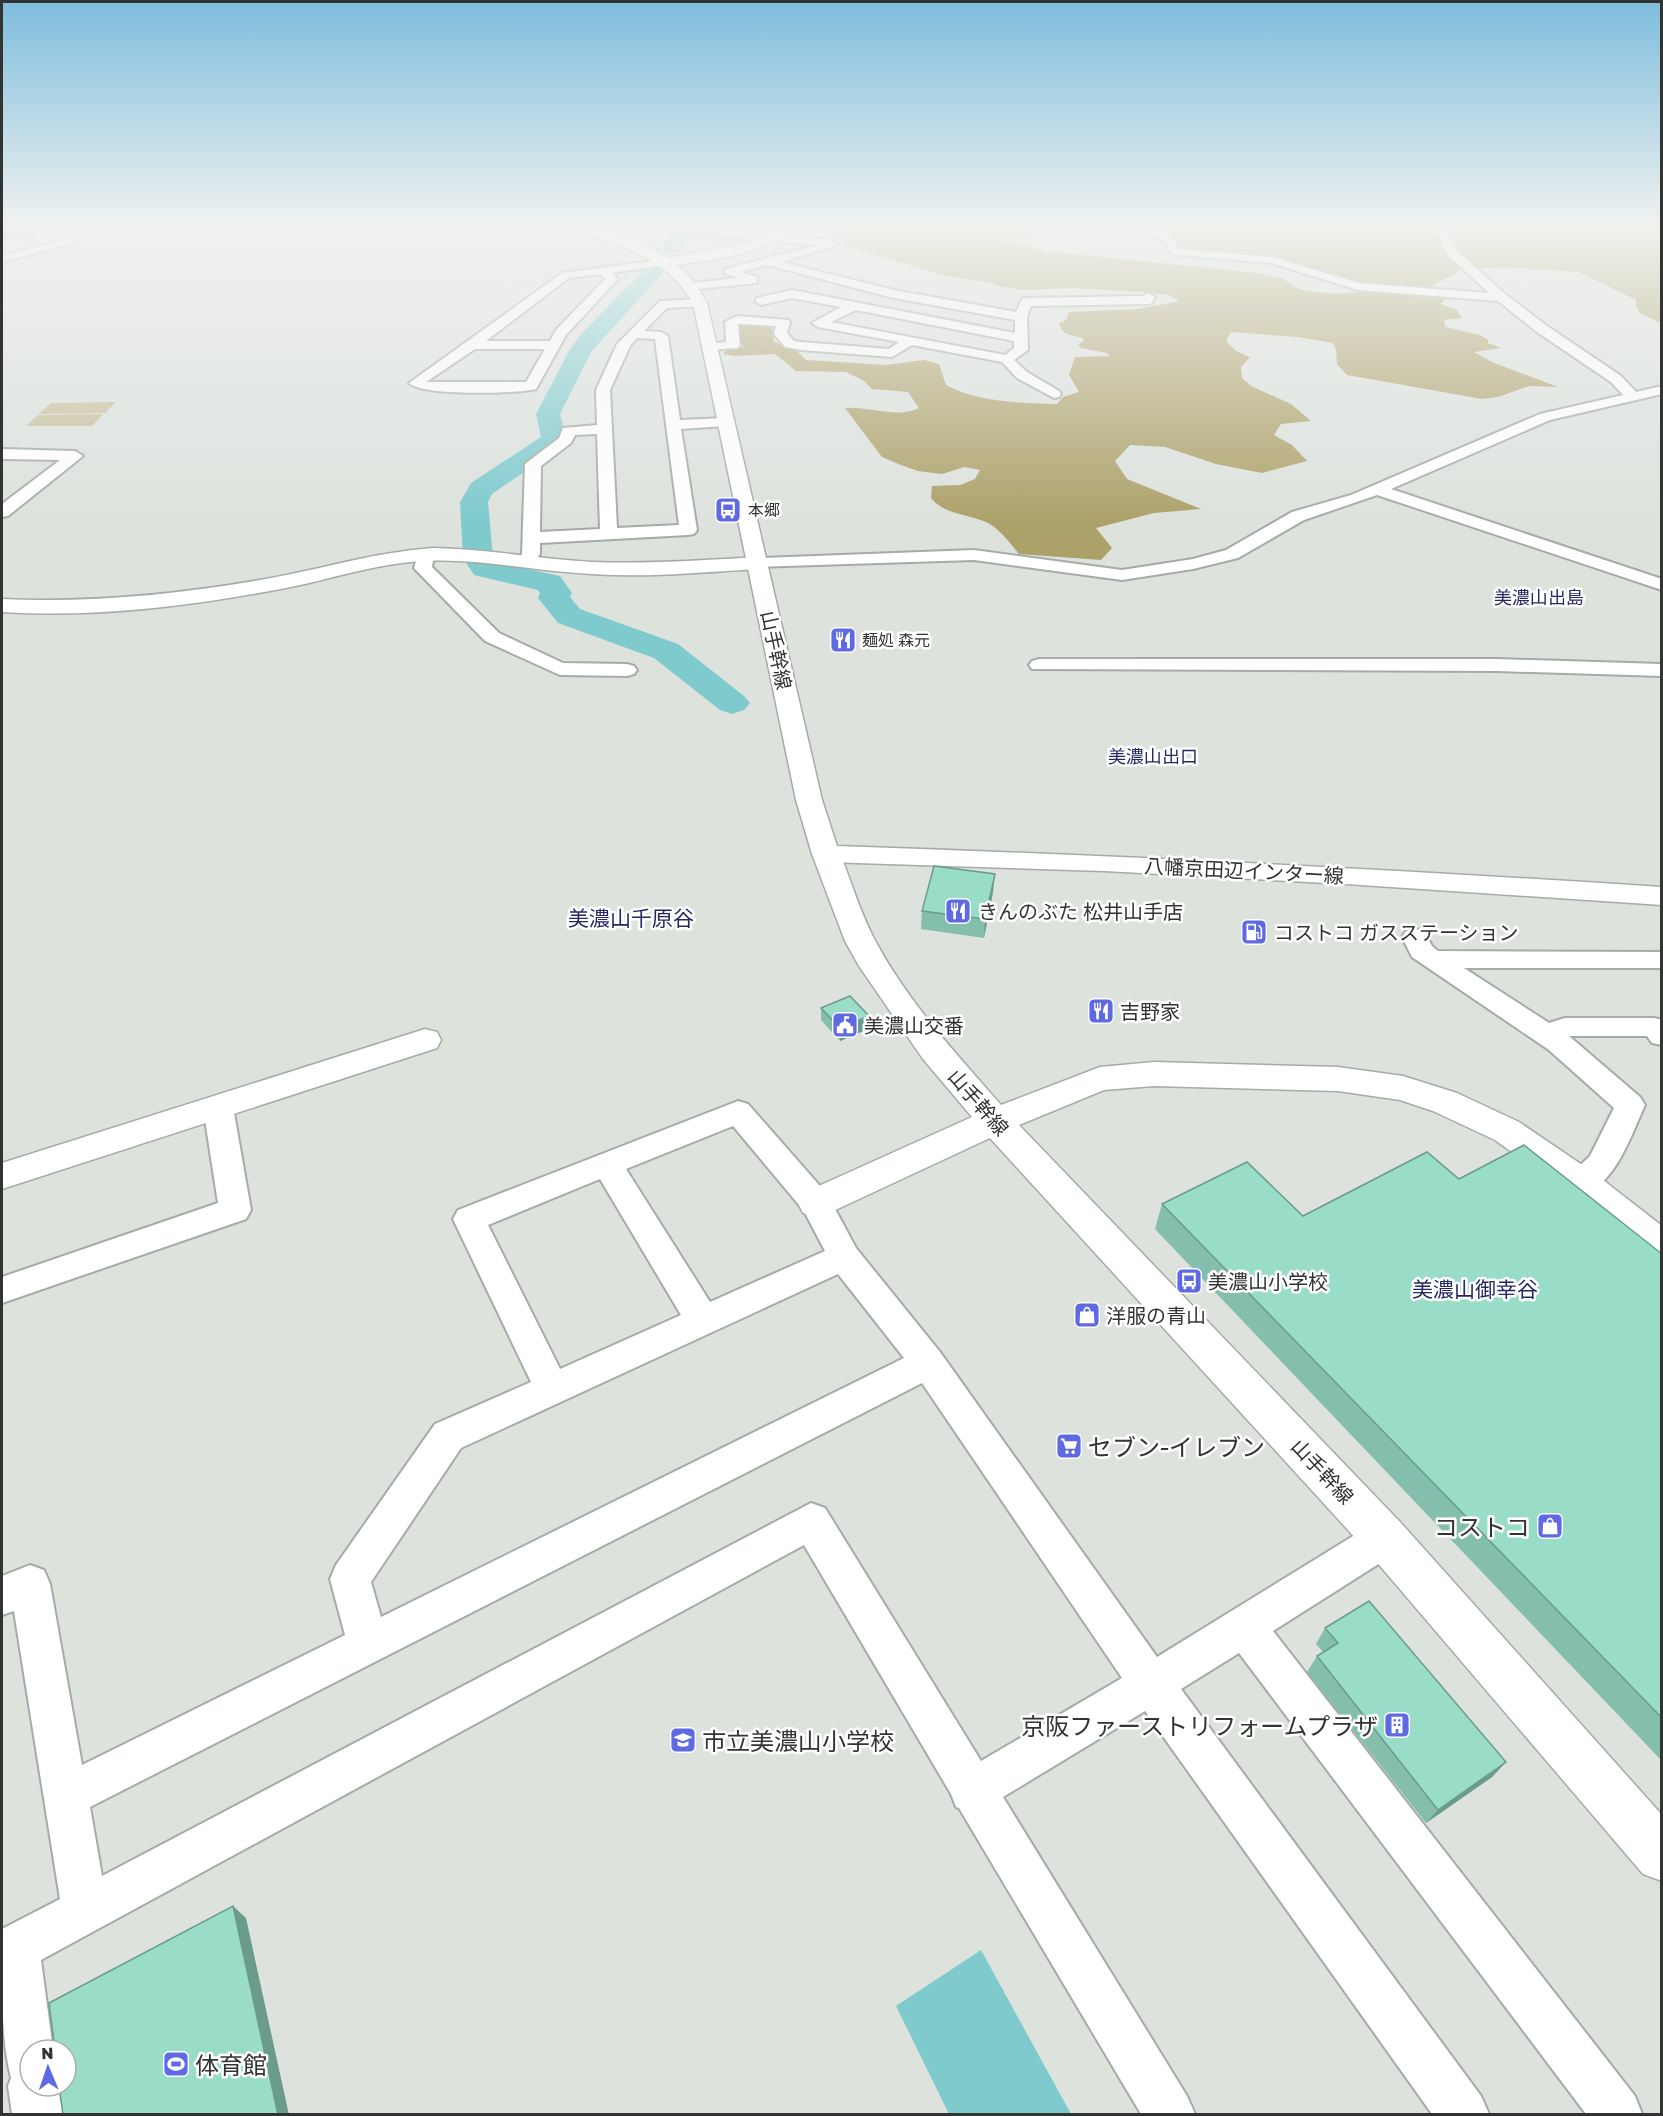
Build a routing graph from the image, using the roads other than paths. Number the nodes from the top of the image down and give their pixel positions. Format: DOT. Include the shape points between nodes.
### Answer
graph roads {
  1 [pos="499,325"];
  2 [pos="569,325"];
  3 [pos="643,325"];
  4 [pos="705,325"];
  5 [pos="731,325"];
  6 [pos="783,325"];
  7 [pos="828,325"];
  8 [pos="948,325"];
  9 [pos="1021,325"];
  10 [pos="1537,325"];
  11 [pos="634,334"];
  12 [pos="1020,338"];
  13 [pos="909,341"];
  14 [pos="471,345"];
  15 [pos="554,345"];
  16 [pos="710,346"];
  17 [pos="1007,359"];
  18 [pos="437,368"];
  19 [pos="460,368"];
  20 [pos="1662,390"];
  21 [pos="1054,394"];
  22 [pos="1632,396"];
  23 [pos="726,422"];
  24 [pos="674,425"];
  25 [pos="605,429"];
  26 [pos="2,454"];
  27 [pos="1378,490"];
  28 [pos="2,512"];
  29 [pos="609,534"];
  30 [pos="531,538"];
  31 [pos="425,555"];
  32 [pos="527,562"];
  33 [pos="759,563"];
  34 [pos="1662,585"];
  35 [pos="2,606"];
  36 [pos="1039,665"];
  37 [pos="627,670"];
  38 [pos="1662,670"];
  39 [pos="826,854"];
  40 [pos="1662,896"];
  41 [pos="1662,960"];
  42 [pos="1545,1035"];
  43 [pos="1662,1036"];
  44 [pos="425,1040"];
  45 [pos="218,1107"];
  46 [pos="995,1121"];
  47 [pos="608,1164"];
  48 [pos="2,1176"];
  49 [pos="1581,1183"];
  50 [pos="816,1203"];
  51 [pos="1662,1247"];
  52 [pos="844,1257"];
  53 [pos="2,1290"];
  54 [pos="703,1321"];
  55 [pos="928,1363"];
  56 [pos="552,1389"];
  57 [pos="1385,1538"];
  58 [pos="2,1596"];
  59 [pos="1244,1625"];
  60 [pos="368,1644"];
  61 [pos="1151,1684"];
  62 [pos="972,1791"];
  63 [pos="66,1796"];
  64 [pos="1662,1855"];
  65 [pos="85,1910"];
  66 [pos="8,1951"];
  67 [pos="25,2038"];
  68 [pos="35,2098"];
  69 [pos="37,2115"];
  70 [pos="1169,2115"];
  71 [pos="1464,2115"];
  72 [pos="1617,2115"];
  1 -- 14 [label="street"];
  2 -- 15 [label="street"];
  3 -- 11 [label="street"];
  4 -- 16 [label="street, 山手幹線"];
  5 -- 16 [label="street" via="733,345"];
  6 -- 13 [label="street" via="780,334 790,344 801,346 892,352"];
  7 -- 13 [label="street"];
  8 -- 12 [label="street"];
  9 -- 12 [label="street"];
  10 -- 22 [label="street" via="1616,379"];
  11 -- 24 [label="street" via="661,336"];
  11 -- 25 [label="street" via="624,344 603,390"];
  12 -- 17 [label="street" via="1021,350"];
  13 -- 17 [label="street"];
  14 -- 15 [label="street"];
  14 -- 18 [label="street"];
  15 -- 18 [label="street" via="535,368 531,386 435,388 416,383"];
  16 -- 23 [label="street, 山手幹線"];
  17 -- 21 [label="street" via="1032,383"];
  18 -- 19 [label="street"];
  20 -- 22 [label="street"];
  22 -- 27 [label="street" via="1545,417"];
  23 -- 24 [label="street"];
  23 -- 33 [label="street, 山手幹線"];
  24 -- 29 [label="street" via="688,530"];
  25 -- 29 [label="street"];
  25 -- 30 [label="street" via="568,430 566,440 533,464"];
  26 -- 28 [label="street" via="75,456"];
  27 -- 33 [label="street" via="1298,516 1232,554 1122,575 974,555"];
  27 -- 34 [label="street"];
  29 -- 30 [label="street"];
  30 -- 32 [label="street"];
  31 -- 32 [label="street" via="460,554"];
  31 -- 35 [label="street" via="368,562 191,598 124,606"];
  31 -- 37 [label="street" via="423,568 492,637 560,669"];
  32 -- 33 [label="street" via="639,569"];
  33 -- 39 [label="street, 山手幹線" via="809,800"];
  36 -- 38 [label="street" via="1497,664"];
  39 -- 40 [label="street, 八幡京田辺インター線" via="1347,875"];
  39 -- 46 [label="street, 山手幹線" via="874,966 935,1051"];
  41 -- 42 [label="street" via="1423,948"];
  42 -- 43 [label="street" via="1565,1027 1654,1027"];
  42 -- 49 [label="street" via="1630,1105 1602,1163"];
  44 -- 45 [label="street"];
  45 -- 48 [label="street"];
  45 -- 53 [label="street" via="235,1210"];
  46 -- 49 [label="street" via="1100,1080 1154,1074 1338,1079 1403,1088 1445,1102 1507,1131"];
  46 -- 50 [label="street"];
  46 -- 57 [label="street, 山手幹線"];
  47 -- 50 [label="street" via="738,1112"];
  47 -- 54 [label="street"];
  47 -- 56 [label="street" via="469,1220"];
  49 -- 51 [label="street"];
  50 -- 52 [label="street"];
  52 -- 54 [label="street"];
  52 -- 55 [label="street"];
  54 -- 56 [label="street"];
  55 -- 60 [label="street"];
  55 -- 61 [label="street"];
  56 -- 60 [label="street" via="448,1436 350,1579"];
  57 -- 59 [label="street"];
  57 -- 64 [label="street, 山手幹線"];
  58 -- 63 [label="street" via="30,1584"];
  59 -- 61 [label="street"];
  59 -- 72 [label="street"];
  60 -- 63 [label="street"];
  61 -- 62 [label="street"];
  61 -- 71 [label="street"];
  62 -- 65 [label="street" via="811,1521"];
  62 -- 70 [label="street"];
  63 -- 65 [label="street"];
  65 -- 66 [label="street"];
  66 -- 67 [label="street"];
  68 -- 69 [label="street"];
}
